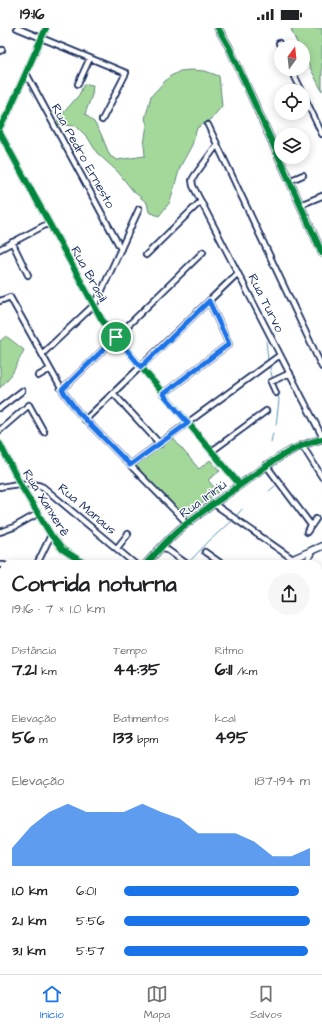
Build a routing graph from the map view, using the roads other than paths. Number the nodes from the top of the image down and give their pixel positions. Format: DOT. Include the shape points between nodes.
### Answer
graph roads {
  1 [pos="17,28"];
  2 [pos="46,28"];
  3 [pos="218,28"];
  4 [pos="41,38"];
  5 [pos="90,58"];
  6 [pos="26,73"];
  7 [pos="78,84"];
  8 [pos="310,109"];
  9 [pos="102,120"];
  10 [pos="208,125"];
  11 [pos="0,127"];
  12 [pos="0,133"];
  13 [pos="322,134"];
  14 [pos="217,145"];
  15 [pos="303,175"];
  16 [pos="289,181"];
  17 [pos="322,196"];
  18 [pos="201,201"];
  19 [pos="300,205"];
  20 [pos="140,209"];
  21 [pos="49,223"];
  22 [pos="12,242"];
  23 [pos="0,249"];
  24 [pos="121,249"];
  25 [pos="203,252"];
  26 [pos="322,253"];
  27 [pos="146,255"];
  28 [pos="238,273"];
  29 [pos="28,275"];
  30 [pos="0,301"];
  31 [pos="209,301"];
  32 [pos="94,305"];
  33 [pos="116,337"];
  34 [pos="42,354"];
  35 [pos="280,355"];
  36 [pos="141,367"];
  37 [pos="322,367"];
  38 [pos="50,369"];
  39 [pos="290,373"];
  40 [pos="38,376"];
  41 [pos="62,390"];
  42 [pos="22,391"];
  43 [pos="113,393"];
  44 [pos="276,393"];
  45 [pos="163,394"];
  46 [pos="0,408"];
  47 [pos="266,411"];
  48 [pos="85,420"];
  49 [pos="188,423"];
  50 [pos="0,430"];
  51 [pos="44,432"];
  52 [pos="322,437"];
  53 [pos="0,444"];
  54 [pos="160,444"];
  55 [pos="302,445"];
  56 [pos="212,451"];
  57 [pos="130,465"];
  58 [pos="266,465"];
  59 [pos="322,477"];
  60 [pos="20,484"];
  61 [pos="240,485"];
  62 [pos="0,487"];
  63 [pos="214,504"];
  64 [pos="37,514"];
  65 [pos="316,519"];
  66 [pos="187,523"];
  67 [pos="311,525"];
  68 [pos="0,532"];
  69 [pos="307,532"];
  70 [pos="128,534"];
  71 [pos="51,535"];
  72 [pos="162,546"];
  73 [pos="322,546"];
  74 [pos="117,548"];
  75 [pos="313,549"];
  76 [pos="205,552"];
  77 [pos="293,559"];
  78 [pos="39,560"];
  79 [pos="78,560"];
  80 [pos="130,560"];
  81 [pos="150,560"];
  82 [pos="181,560"];
  83 [pos="216,560"];
  84 [pos="308,560"];
  1 -- 4 [label="street"];
  2 -- 4 [label="street"];
  3 -- 16 [label="main road"];
  4 -- 5 [label="street"];
  4 -- 6 [label="street"];
  5 -- 7 [label="street"];
  5 -- 9 [label="street" via="126,73"];
  6 -- 11 [label="street"];
  6 -- 24 [label="street, Rua Pedro Ernesto"];
  8 -- 13 [label="street"];
  10 -- 14 [label="street"];
  12 -- 21 [label="street, Rua Brasil"];
  14 -- 18 [label="street, Rua Turvo" via="192,180"];
  14 -- 37 [label="street"];
  15 -- 16 [label="street"];
  16 -- 19 [label="main road"];
  17 -- 19 [label="street"];
  18 -- 27 [label="street"];
  18 -- 28 [label="street, Rua Turvo"];
  19 -- 26 [label="main road"];
  20 -- 24 [label="street"];
  21 -- 22 [label="street"];
  21 -- 32 [label="street, Rua Brasil"];
  22 -- 23 [label="street"];
  22 -- 29 [label="street"];
  24 -- 32 [label="street"];
  25 -- 33 [label="street"];
  28 -- 31 [label="street"];
  28 -- 35 [label="street, Rua Turvo"];
  30 -- 34 [label="street" via="10,298"];
  31 -- 36 [label="street"];
  31 -- 45 [label="street" via="229,344"];
  32 -- 33 [label="street, Rua Brasil"];
  32 -- 34 [label="street"];
  33 -- 36 [label="street, Rua Brasil"];
  33 -- 41 [label="street"];
  34 -- 38 [label="street"];
  35 -- 39 [label="street, Rua Turvo"];
  35 -- 49 [label="street"];
  36 -- 43 [label="street"];
  36 -- 45 [label="street, Rua Brasil"];
  38 -- 40 [label="street"];
  38 -- 41 [label="street"];
  39 -- 44 [label="street" via="271,382"];
  39 -- 52 [label="street, Rua Turvo"];
  41 -- 48 [label="street"];
  42 -- 46 [label="street"];
  43 -- 48 [label="street"];
  43 -- 54 [label="street"];
  45 -- 49 [label="street, Rua Brasil"];
  47 -- 56 [label="street"];
  48 -- 57 [label="street"];
  49 -- 54 [label="street"];
  49 -- 56 [label="street, Rua Brasil"];
  50 -- 51 [label="street" via="29,405"];
  52 -- 55 [label="main road, Rua Iririú"];
  53 -- 60 [label="street, Rua Xanxerê"];
  54 -- 57 [label="street"];
  55 -- 58 [label="main road, Rua Iririú"];
  55 -- 59 [label="street"];
  56 -- 61 [label="street, Rua Brasil"];
  57 -- 66 [label="street"];
  58 -- 61 [label="main road, Rua Iririú"];
  58 -- 67 [label="street"];
  60 -- 62 [label="street, Rua Manaus"];
  60 -- 64 [label="street, Rua Xanxerê"];
  60 -- 74 [label="street, Rua Manaus" via="36,484 47,489"];
  61 -- 63 [label="main road, Rua Iririú"];
  63 -- 66 [label="main road, Rua Iririú"];
  63 -- 77 [label="street"];
  64 -- 68 [label="street"];
  64 -- 71 [label="street, Rua Xanxerê"];
  65 -- 67 [label="street"];
  66 -- 72 [label="main road, Rua Iririú"];
  67 -- 69 [label="street"];
  70 -- 74 [label="street"];
  71 -- 78 [label="street"];
  71 -- 79 [label="street, Rua Xanxerê" via="62,549"];
  72 -- 81 [label="main road, Rua Iririú"];
  72 -- 82 [label="street"];
  73 -- 75 [label="main road"];
  74 -- 80 [label="street, Rua Manaus"];
  75 -- 77 [label="main road"];
  75 -- 84 [label="street"];
  76 -- 83 [label="street"];
}
